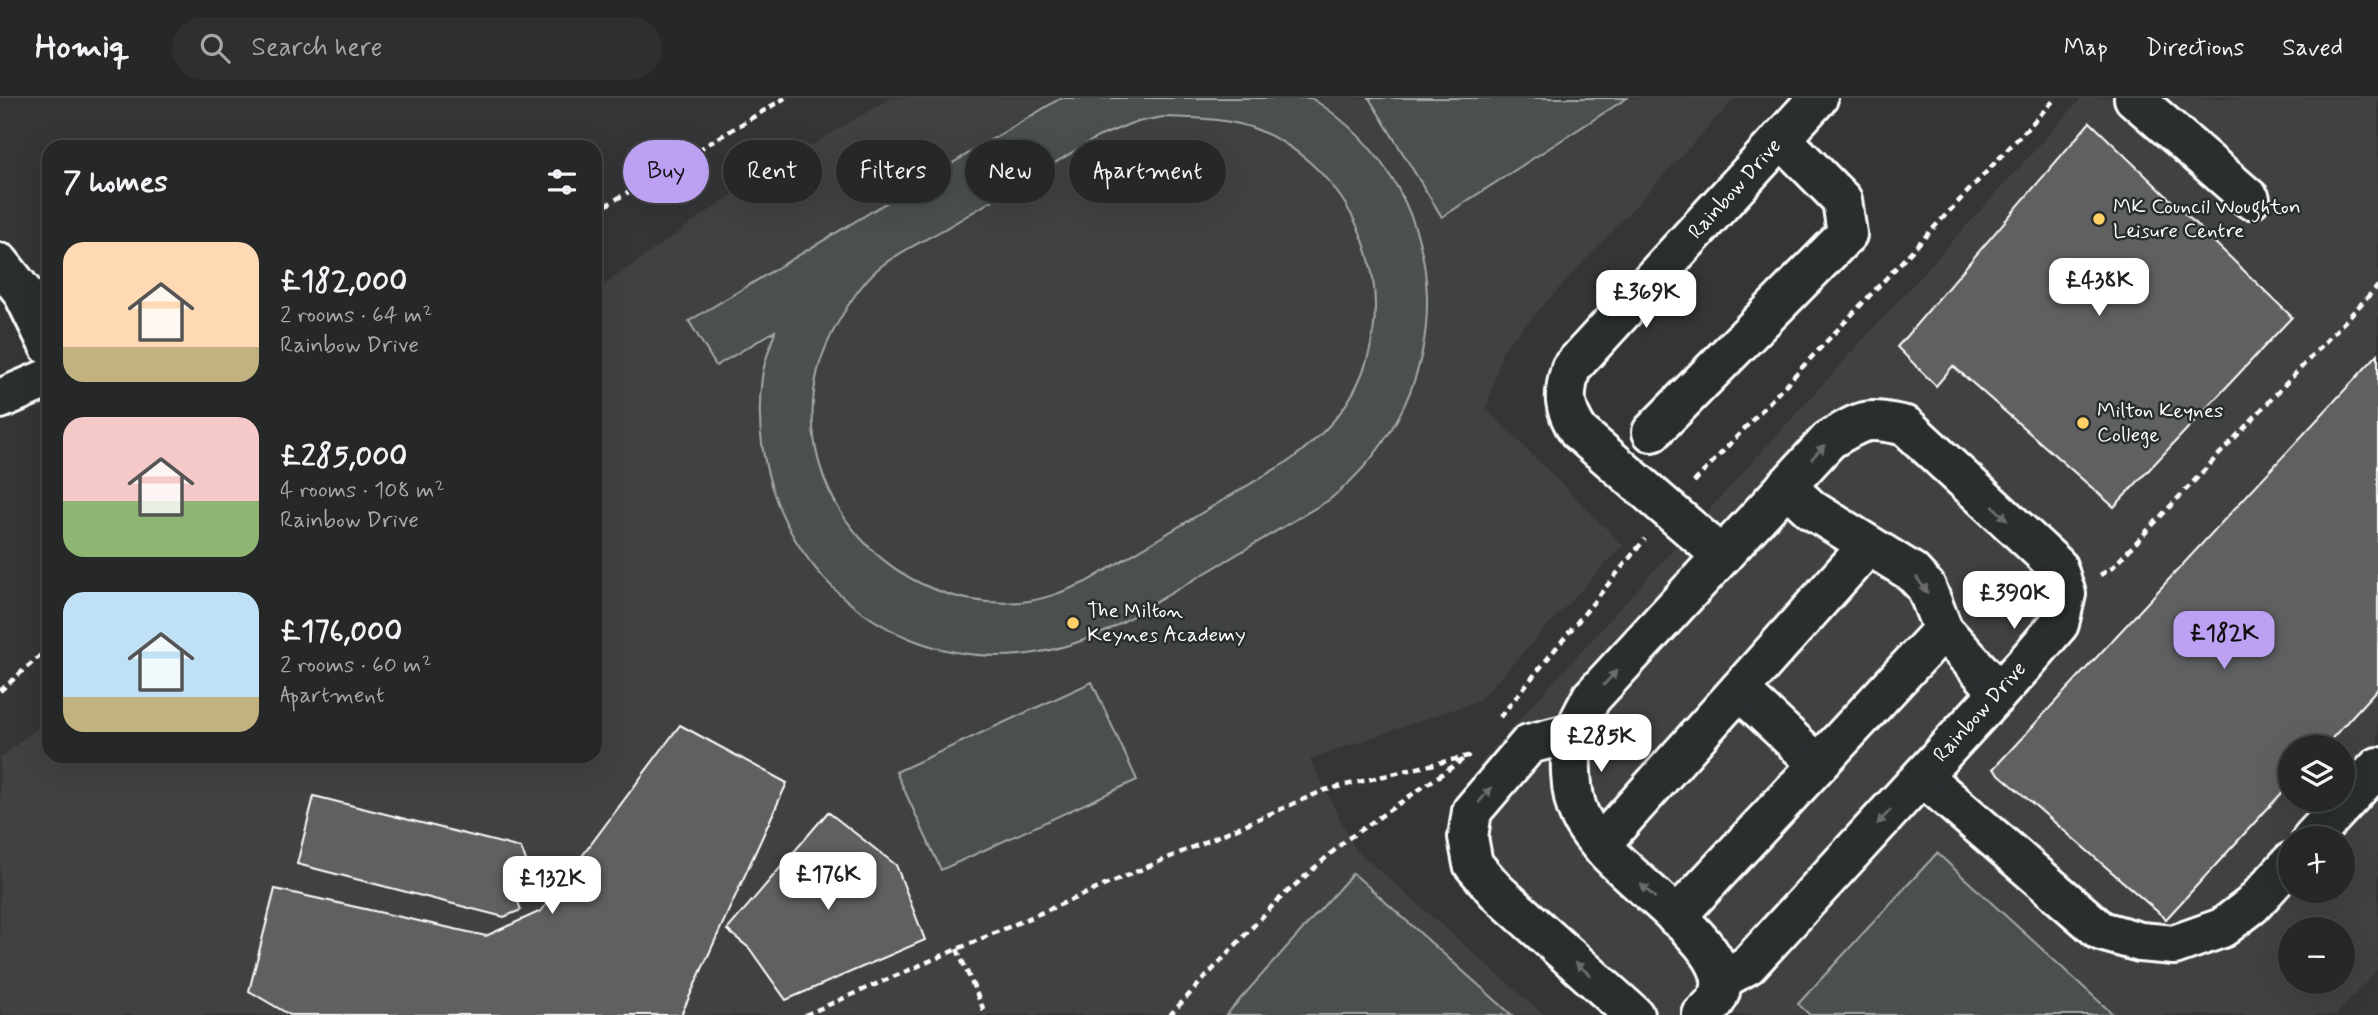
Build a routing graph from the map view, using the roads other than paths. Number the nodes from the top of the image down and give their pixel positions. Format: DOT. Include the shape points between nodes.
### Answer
graph roads {
  1 [pos="1818,98"];
  2 [pos="2134,98"];
  3 [pos="1781,138"];
  4 [pos="2250,200"];
  5 [pos="0,264"];
  6 [pos="42,332"];
  7 [pos="42,381"];
  8 [pos="0,399"];
  9 [pos="1653,432"];
  10 [pos="1786,486"];
  11 [pos="1868,546"];
  12 [pos="1722,556"];
  13 [pos="1943,630"];
  14 [pos="1738,690"];
  15 [pos="1999,692"];
  16 [pos="1575,732"];
  17 [pos="1818,764"];
  18 [pos="2378,767"];
  19 [pos="1922,776"];
  20 [pos="2323,826"];
  21 [pos="1600,845"];
  22 [pos="2278,876"];
  23 [pos="1675,917"];
  24 [pos="1721,980"];
  25 [pos="1634,1015"];
  26 [pos="1702,1015"];
  1 -- 3 [label="street, Rainbow Drive"];
  2 -- 4 [label="street"];
  3 -- 9 [label="street" via="1842,200 1847,234"];
  3 -- 12 [label="street, Rainbow Drive" via="1571,368 1564,393 1579,432"];
  5 -- 6 [label="street" via="22,291"];
  7 -- 8 [label="street"];
  10 -- 11 [label="street" via="1812,510"];
  10 -- 12 [label="street"];
  10 -- 15 [label="street, Rainbow Drive, one-way" via="1829,440 1855,424 1875,419 1906,426 2057,566 2066,594 2059,624"];
  11 -- 13 [label="street, one-way" via="1912,572 1926,587"];
  11 -- 14 [label="street"];
  16 -- 12 [label="street, one-way" via="1591,698"];
  13 -- 15 [label="street"];
  13 -- 17 [label="street"];
  14 -- 17 [label="street"];
  14 -- 21 [label="street"];
  15 -- 19 [label="street, Rainbow Drive"];
  16 -- 21 [label="street" via="1571,776 1580,815"];
  25 -- 16 [label="street, one-way" via="1496,891 1473,864 1468,837 1472,811 1529,744"];
  17 -- 23 [label="street"];
  18 -- 20 [label="street"];
  19 -- 22 [label="street" via="2101,931 2140,942 2174,945 2222,928"];
  19 -- 24 [label="street, Rainbow Drive, one-way" via="1748,965"];
  23 -- 21 [label="street, one-way"];
  23 -- 24 [label="street" via="1710,952"];
  24 -- 26 [label="street" via="1717,1002"];
}
